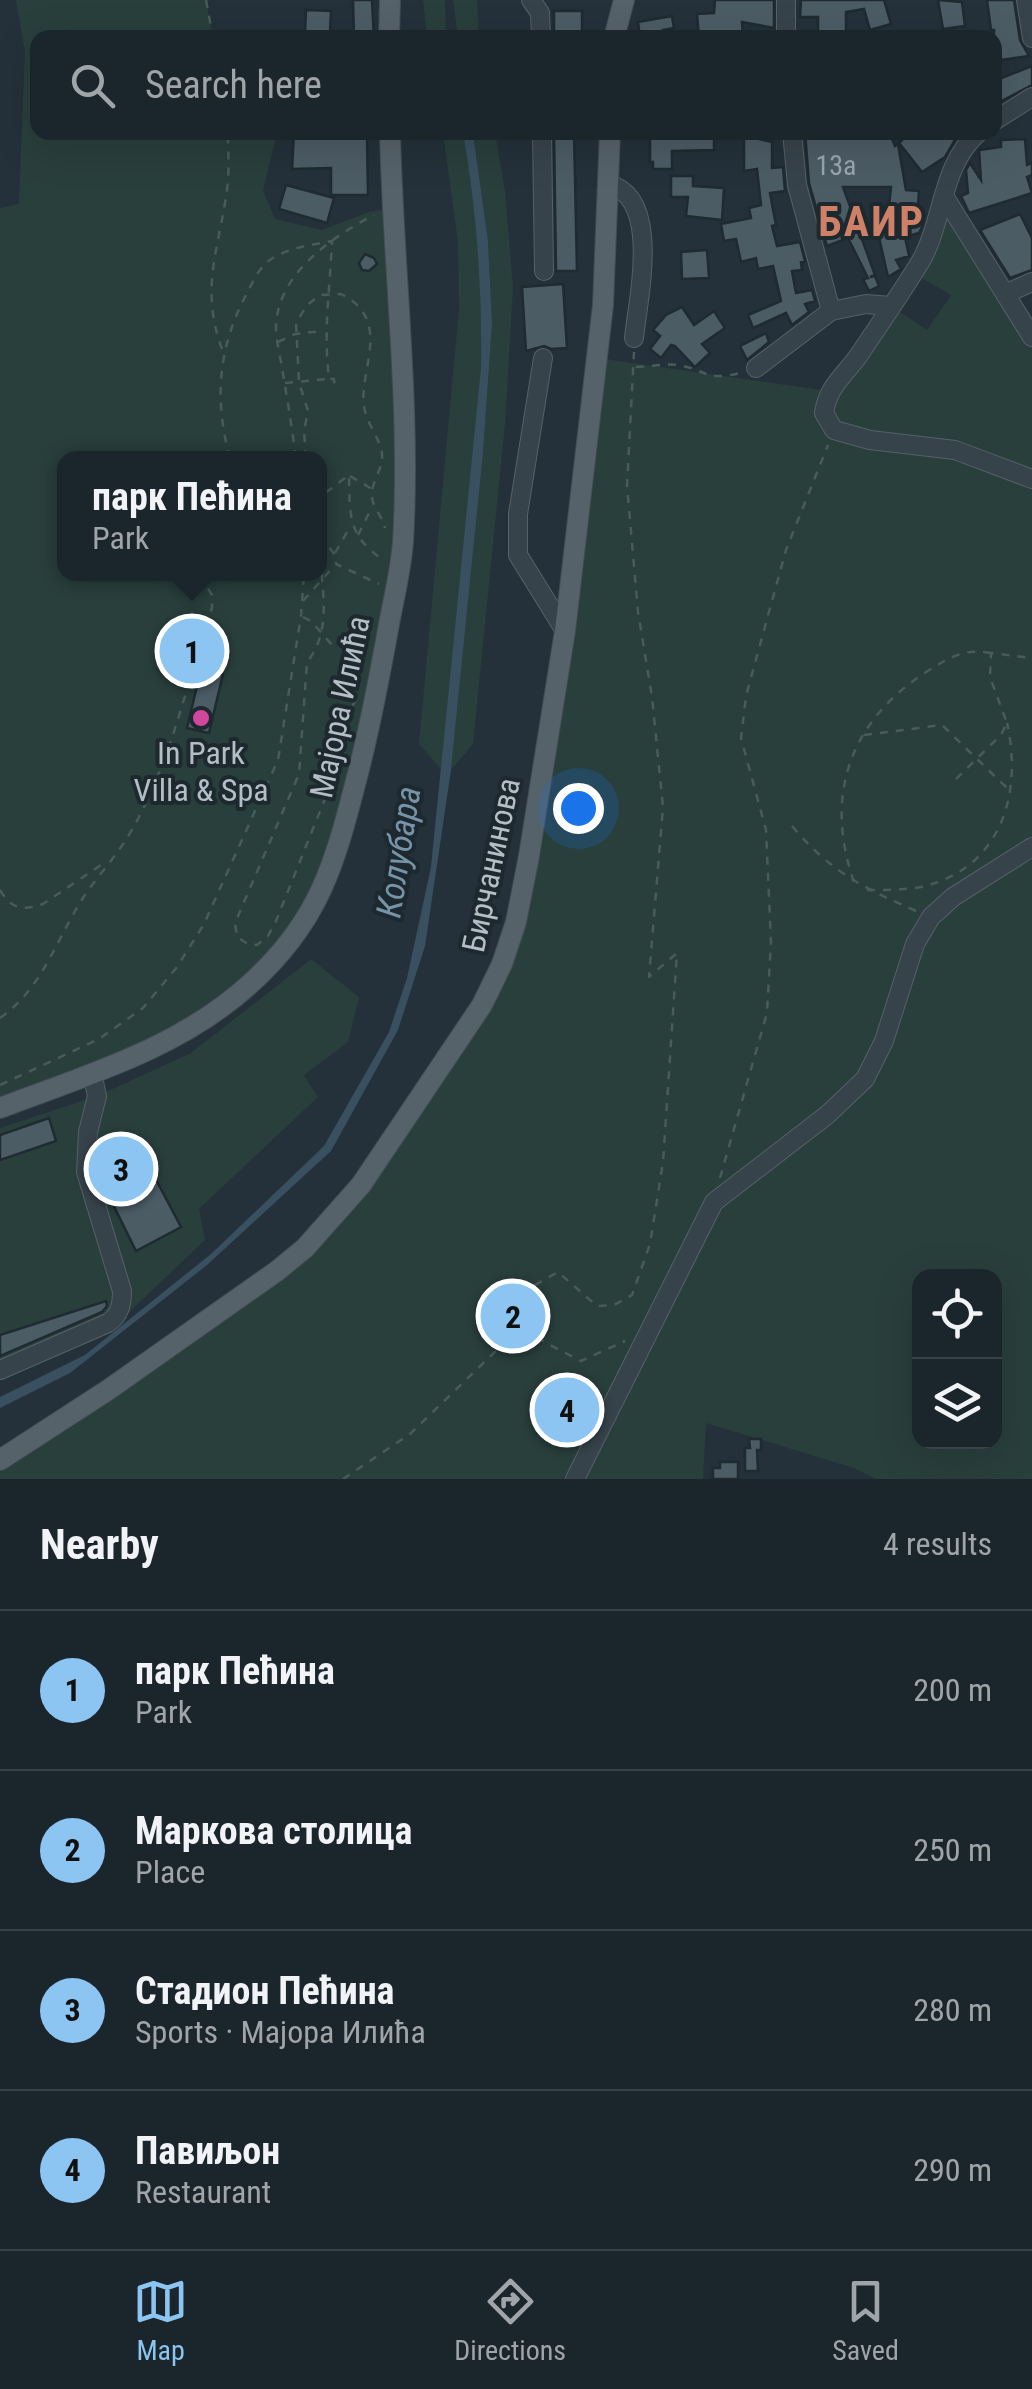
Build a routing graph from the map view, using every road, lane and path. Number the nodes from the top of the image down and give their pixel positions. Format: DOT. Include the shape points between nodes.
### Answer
graph roads {
  1 [pos="206,0"];
  2 [pos="390,0"];
  3 [pos="531,0"];
  4 [pos="624,0"];
  5 [pos="786,0"];
  6 [pos="1026,0"];
  7 [pos="212,30"];
  8 [pos="389,30"];
  9 [pos="540,30"];
  10 [pos="616,30"];
  11 [pos="786,30"];
  12 [pos="1032,38"];
  13 [pos="1032,97"];
  14 [pos="1002,116"];
  15 [pos="228,140"];
  16 [pos="390,140"];
  17 [pos="542,140"];
  18 [pos="610,140"];
  19 [pos="793,140"];
  20 [pos="973,140"];
  21 [pos="608,184"];
  22 [pos="944,196"];
  23 [pos="392,208"];
  24 [pos="332,241"];
  25 [pos="544,271"];
  26 [pos="1032,282"];
  27 [pos="330,292"];
  28 [pos="1005,294"];
  29 [pos="890,306"];
  30 [pos="830,311"];
  31 [pos="324,331"];
  32 [pos="294,334"];
  33 [pos="1032,337"];
  34 [pos="634,338"];
  35 [pos="278,342"];
  36 [pos="223,350"];
  37 [pos="543,358"];
  38 [pos="634,367"];
  39 [pos="756,368"];
  40 [pos="329,379"];
  41 [pos="299,382"];
  42 [pos="284,383"];
  43 [pos="335,391"];
  44 [pos="834,430"];
  45 [pos="228,451"];
  46 [pos="295,451"];
  47 [pos="305,451"];
  48 [pos="349,475"];
  49 [pos="1032,480"];
  50 [pos="372,490"];
  51 [pos="327,492"];
  52 [pos="372,506"];
  53 [pos="351,525"];
  54 [pos="387,534"];
  55 [pos="357,536"];
  56 [pos="327,544"];
  57 [pos="385,548"];
  58 [pos="334,554"];
  59 [pos="383,560"];
  60 [pos="336,564"];
  61 [pos="327,574"];
  62 [pos="203,581"];
  63 [pos="304,581"];
  64 [pos="321,581"];
  65 [pos="322,581"];
  66 [pos="302,602"];
  67 [pos="301,616"];
  68 [pos="565,630"];
  69 [pos="321,635"];
  70 [pos="333,646"];
  71 [pos="991,653"];
  72 [pos="1032,658"];
  73 [pos="358,696"];
  74 [pos="1007,723"];
  75 [pos="863,736"];
  76 [pos="978,758"];
  77 [pos="956,779"];
  78 [pos="1010,792"];
  79 [pos="792,826"];
  80 [pos="1032,847"];
  81 [pos="113,858"];
  82 [pos="854,882"];
  83 [pos="0,890"];
  84 [pos="867,890"];
  85 [pos="931,917"];
  86 [pos="0,1018"];
  87 [pos="92,1073"];
  88 [pos="0,1085"];
  89 [pos="0,1108"];
  90 [pos="714,1202"];
  91 [pos="532,1311"];
  92 [pos="513,1316"];
  93 [pos="522,1326"];
  94 [pos="508,1339"];
  95 [pos="640,1349"];
  96 [pos="0,1370"];
  97 [pos="0,1460"];
  98 [pos="343,1479"];
  99 [pos="575,1479"];
  1 -- 7 [label="path"];
  2 -- 8 [label="main road"];
  3 -- 9 [label="street"];
  4 -- 10 [label="main road"];
  5 -- 11 [label="street"];
  6 -- 12 [label="street"];
  13 -- 14 [label="street"];
  15 -- 36 [label="path" via="228,179 210,279 213,324"];
  16 -- 23 [label="main road, Мајора Илића"];
  17 -- 25 [label="street"];
  18 -- 21 [label="main road, Бирчанинова"];
  19 -- 30 [label="street" via="797,185"];
  20 -- 22 [label="street"];
  21 -- 34 [label="street" via="631,196 641,228"];
  21 -- 68 [label="main road, Бирчанинова" via="603,305"];
  22 -- 28 [label="street"];
  22 -- 29 [label="street" via="921,261"];
  23 -- 24 [label="path"];
  23 -- 87 [label="main road, Мајора Илића" via="406,462 402,548 372,720 336,858 307,918 250,984 185,1032"];
  24 -- 27 [label="path"];
  24 -- 35 [label="path" via="296,275 282,301"];
  24 -- 36 [label="path" via="265,264"];
  26 -- 28 [label="street"];
  27 -- 31 [label="path"];
  27 -- 32 [label="path" via="307,305"];
  27 -- 50 [label="path" via="350,298 368,324 364,409 382,453"];
  28 -- 33 [label="street"];
  29 -- 30 [label="street"];
  29 -- 44 [label="street" via="829,392 824,413"];
  30 -- 39 [label="street"];
  31 -- 32 [label="path"];
  31 -- 40 [label="path"];
  32 -- 35 [label="path"];
  32 -- 41 [label="path"];
  34 -- 38 [label="path"];
  35 -- 42 [label="path"];
  36 -- 45 [label="path" via="221,425"];
  37 -- 68 [label="street" via="518,514 518,554"];
  38 -- 39 [label="path" via="677,364 721,378"];
  38 -- 91 [label="path" via="627,486 663,807 648,976 677,954 663,1162 650,1244 632,1295 614,1306 597,1306 558,1272 526,1290"];
  40 -- 41 [label="path"];
  40 -- 43 [label="path"];
  41 -- 42 [label="path"];
  41 -- 47 [label="path" via="308,411"];
  42 -- 46 [label="path"];
  44 -- 49 [label="street" via="956,450"];
  44 -- 90 [label="path" via="786,550 746,696 741,738 766,830 767,1013"];
  48 -- 50 [label="path"];
  48 -- 51 [label="path"];
  48 -- 53 [label="path"];
  50 -- 52 [label="path"];
  52 -- 54 [label="path"];
  52 -- 55 [label="path"];
  53 -- 55 [label="path"];
  53 -- 58 [label="path"];
  55 -- 59 [label="path"];
  56 -- 58 [label="path"];
  57 -- 59 [label="path"];
  58 -- 60 [label="path"];
  59 -- 60 [label="path" via="379,584"];
  60 -- 61 [label="path"];
  62 -- 81 [label="path" via="212,608 155,783"];
  63 -- 66 [label="path"];
  64 -- 66 [label="path"];
  65 -- 69 [label="path"];
  66 -- 67 [label="path"];
  67 -- 69 [label="path"];
  67 -- 88 [label="path" via="278,760 229,872 177,967 122,1024"];
  68 -- 97 [label="main road, Бирчанинова" via="516,922 502,964 360,1185 277,1271"];
  69 -- 70 [label="path"];
  69 -- 73 [label="path" via="307,662 299,774 236,922 238,937 248,944 258,945 276,922 350,740 346,724"];
  71 -- 72 [label="path"];
  71 -- 74 [label="path" via="990,677"];
  71 -- 75 [label="path" via="963,650 949,658 891,700"];
  74 -- 76 [label="path"];
  74 -- 78 [label="path" via="1014,754"];
  75 -- 76 [label="path" via="942,725"];
  75 -- 82 [label="path" via="847,769 841,817"];
  76 -- 77 [label="path"];
  76 -- 78 [label="path"];
  78 -- 84 [label="path" via="987,849 965,867 923,886"];
  79 -- 82 [label="path"];
  80 -- 85 [label="street"];
  81 -- 83 [label="path" via="31,908 8,903"];
  81 -- 86 [label="path" via="75,910 37,984"];
  82 -- 84 [label="path"];
  84 -- 85 [label="path"];
  85 -- 90 [label="street" via="864,1080"];
  87 -- 89 [label="main road, Мајора Илића"];
  87 -- 96 [label="street" via="98,1096 86,1172 122,1302 108,1323"];
  90 -- 95 [label="street"];
  91 -- 93 [label="path"];
  91 -- 94 [label="path" via="518,1304 500,1318"];
  92 -- 93 [label="path"];
  93 -- 94 [label="path"];
  93 -- 95 [label="path" via="580,1361 622,1340"];
  94 -- 98 [label="path" via="410,1434"];
  95 -- 99 [label="street"];
}
